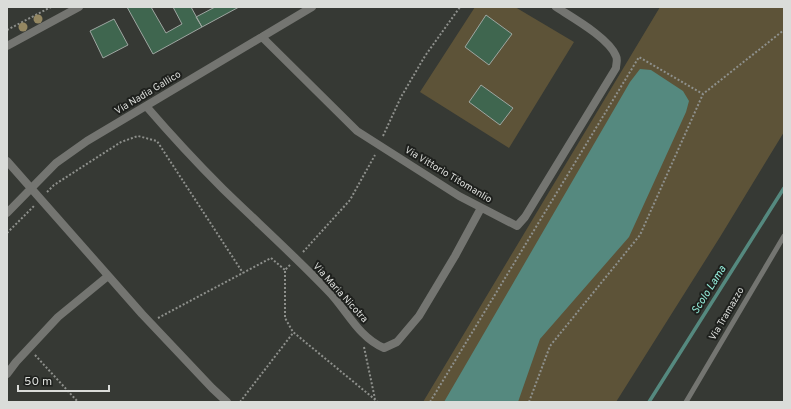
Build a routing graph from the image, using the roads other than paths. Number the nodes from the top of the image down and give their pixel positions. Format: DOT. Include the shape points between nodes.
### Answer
graph roads {
  1 [pos="79,7"];
  2 [pos="312,7"];
  3 [pos="556,7"];
  4 [pos="262,37"];
  5 [pos="7,46"];
  6 [pos="146,106"];
  7 [pos="7,161"];
  8 [pos="30,188"];
  9 [pos="481,208"];
  10 [pos="7,213"];
  11 [pos="784,236"];
  12 [pos="108,276"];
  13 [pos="7,374"];
  14 [pos="227,402"];
  15 [pos="686,402"];
  1 -- 5 [label="street"];
  2 -- 4 [label="street, Via Nadia Gallico"];
  3 -- 9 [label="street, Via Vittorio Titomanlio" via="610,46 617,58 616,68 517,226"];
  4 -- 6 [label="street, Via Nadia Gallico"];
  4 -- 9 [label="street, Via Vittorio Titomanlio" via="357,131"];
  6 -- 8 [label="street, Via Nadia Gallico" via="87,141 56,163"];
  6 -- 9 [label="street, Via Maria Nicotra" via="186,150 332,295 374,344 384,348 397,342 419,316"];
  7 -- 8 [label="street"];
  8 -- 10 [label="street, Via Nadia Gallico"];
  8 -- 12 [label="street"];
  11 -- 15 [label="lane, Via Tramazzo"];
  12 -- 13 [label="street" via="58,317"];
  12 -- 14 [label="street"];
}
